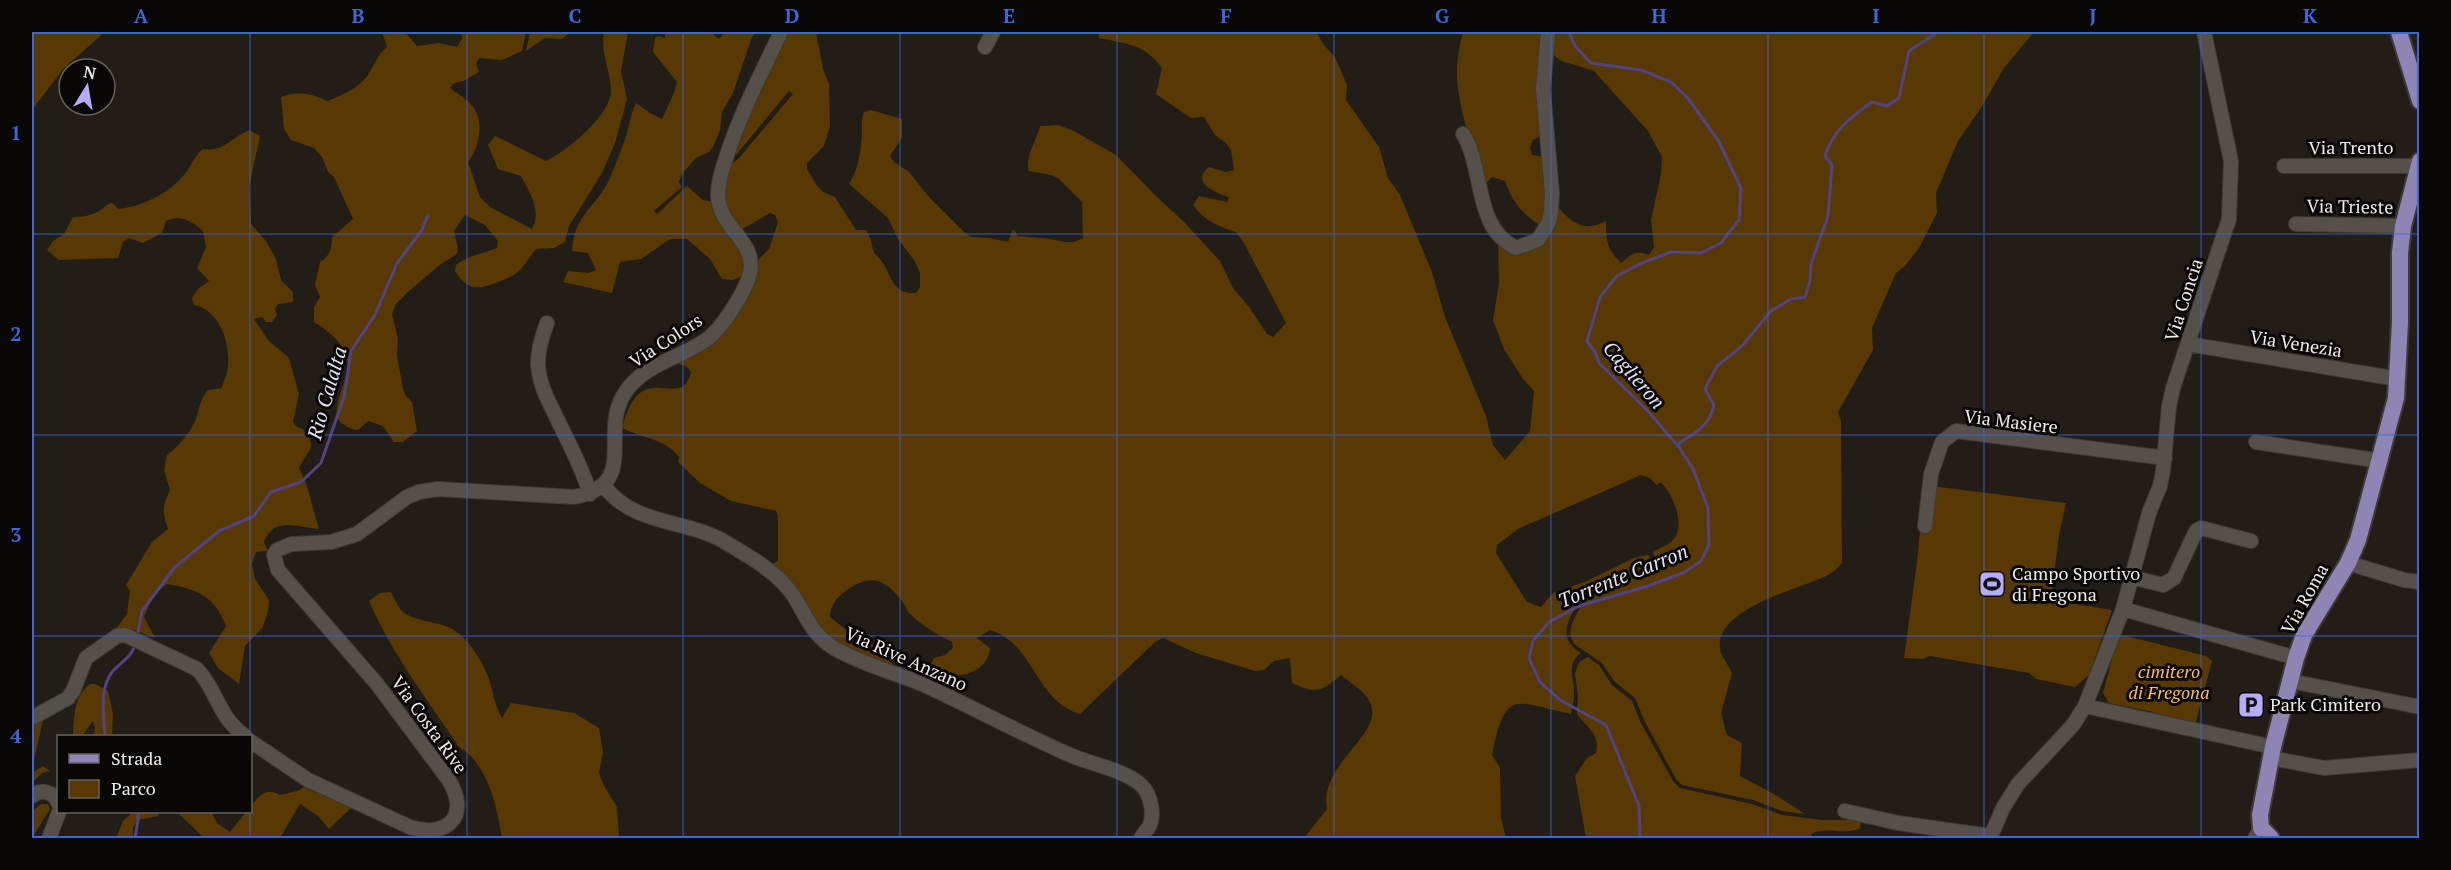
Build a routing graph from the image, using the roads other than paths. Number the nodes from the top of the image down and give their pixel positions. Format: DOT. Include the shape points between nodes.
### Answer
graph roads {
  1 [pos="780,32"];
  2 [pos="993,32"];
  3 [pos="1548,32"];
  4 [pos="2204,32"];
  5 [pos="2399,32"];
  6 [pos="985,47"];
  7 [pos="2420,101"];
  8 [pos="1463,134"];
  9 [pos="2420,161"];
  10 [pos="2284,166"];
  11 [pos="2419,166"];
  12 [pos="2296,224"];
  13 [pos="2403,226"];
  14 [pos="547,323"];
  15 [pos="2188,344"];
  16 [pos="2398,379"];
  17 [pos="2256,442"];
  18 [pos="2165,458"];
  19 [pos="2381,461"];
  20 [pos="604,486"];
  21 [pos="590,494"];
  22 [pos="1925,526"];
  23 [pos="2251,541"];
  24 [pos="2348,563"];
  25 [pos="2131,577"];
  26 [pos="2420,582"];
  27 [pos="2122,609"];
  28 [pos="2296,658"];
  29 [pos="2290,681"];
  30 [pos="2085,706"];
  31 [pos="2420,707"];
  32 [pos="32,718"];
  33 [pos="244,735"];
  34 [pos="252,742"];
  35 [pos="2272,753"];
  36 [pos="2420,760"];
  37 [pos="32,796"];
  38 [pos="57,800"];
  39 [pos="1845,811"];
  40 [pos="59,813"];
  41 [pos="1991,834"];
  42 [pos="2262,835"];
  43 [pos="49,838"];
  44 [pos="1141,838"];
  1 -- 20 [label="street, Via Colors" via="739,118 719,183 723,216 750,252 752,261 745,288 707,340 642,375 625,392 615,420 614,466"];
  2 -- 6 [label="street"];
  3 -- 8 [label="street" via="1543,89 1552,193 1549,222 1538,240 1516,248 1505,243 1490,225"];
  4 -- 15 [label="street, Via Concia" via="2226,132 2231,185 2229,219"];
  5 -- 7 [label="main road"];
  9 -- 11 [label="main road, Via Roma"];
  10 -- 11 [label="street, Via Trento"];
  11 -- 13 [label="main road, Via Roma"];
  12 -- 13 [label="street, Via Trieste"];
  13 -- 16 [label="main road, Via Roma"];
  14 -- 21 [label="street" via="538,363 542,385"];
  15 -- 16 [label="street, Via Venezia"];
  15 -- 18 [label="street, Via Concia" via="2169,405"];
  16 -- 19 [label="main road, Via Roma"];
  17 -- 19 [label="street"];
  18 -- 22 [label="street, Via Masiere" via="1956,431 1942,442 1931,474"];
  18 -- 25 [label="street, Via Concia"];
  19 -- 24 [label="main road, Via Roma"];
  20 -- 21 [label="street"];
  20 -- 44 [label="street, Via Rive Anzano" via="614,498 644,516 678,523 723,540 760,564 781,582 809,625 833,648 1140,784 1151,807 1149,826"];
  21 -- 34 [label="street, Via Costa Rive" via="574,497 438,489 419,492 368,527 332,542 292,544 274,555 278,570 377,684 456,791 458,806 448,825 425,832 410,827 308,780"];
  23 -- 25 [label="street" via="2201,528 2196,531 2174,579 2163,585"];
  24 -- 26 [label="street"];
  24 -- 28 [label="main road, Via Roma" via="2317,611"];
  25 -- 27 [label="street, Via Concia"];
  27 -- 28 [label="street"];
  27 -- 30 [label="street, Via Concia"];
  28 -- 29 [label="main road, Via Roma"];
  29 -- 31 [label="street"];
  29 -- 35 [label="main road, Via Roma"];
  30 -- 35 [label="street"];
  30 -- 41 [label="street, Via Concia" via="2073,725 2018,784"];
  32 -- 33 [label="street" via="68,698 86,658 117,636 125,635 197,669 227,721"];
  35 -- 36 [label="street" via="2324,768"];
  35 -- 42 [label="main road, Via Roma" via="2260,815"];
  37 -- 38 [label="street" via="43,791"];
  39 -- 41 [label="street" via="1899,823"];
  40 -- 43 [label="street"];
}
